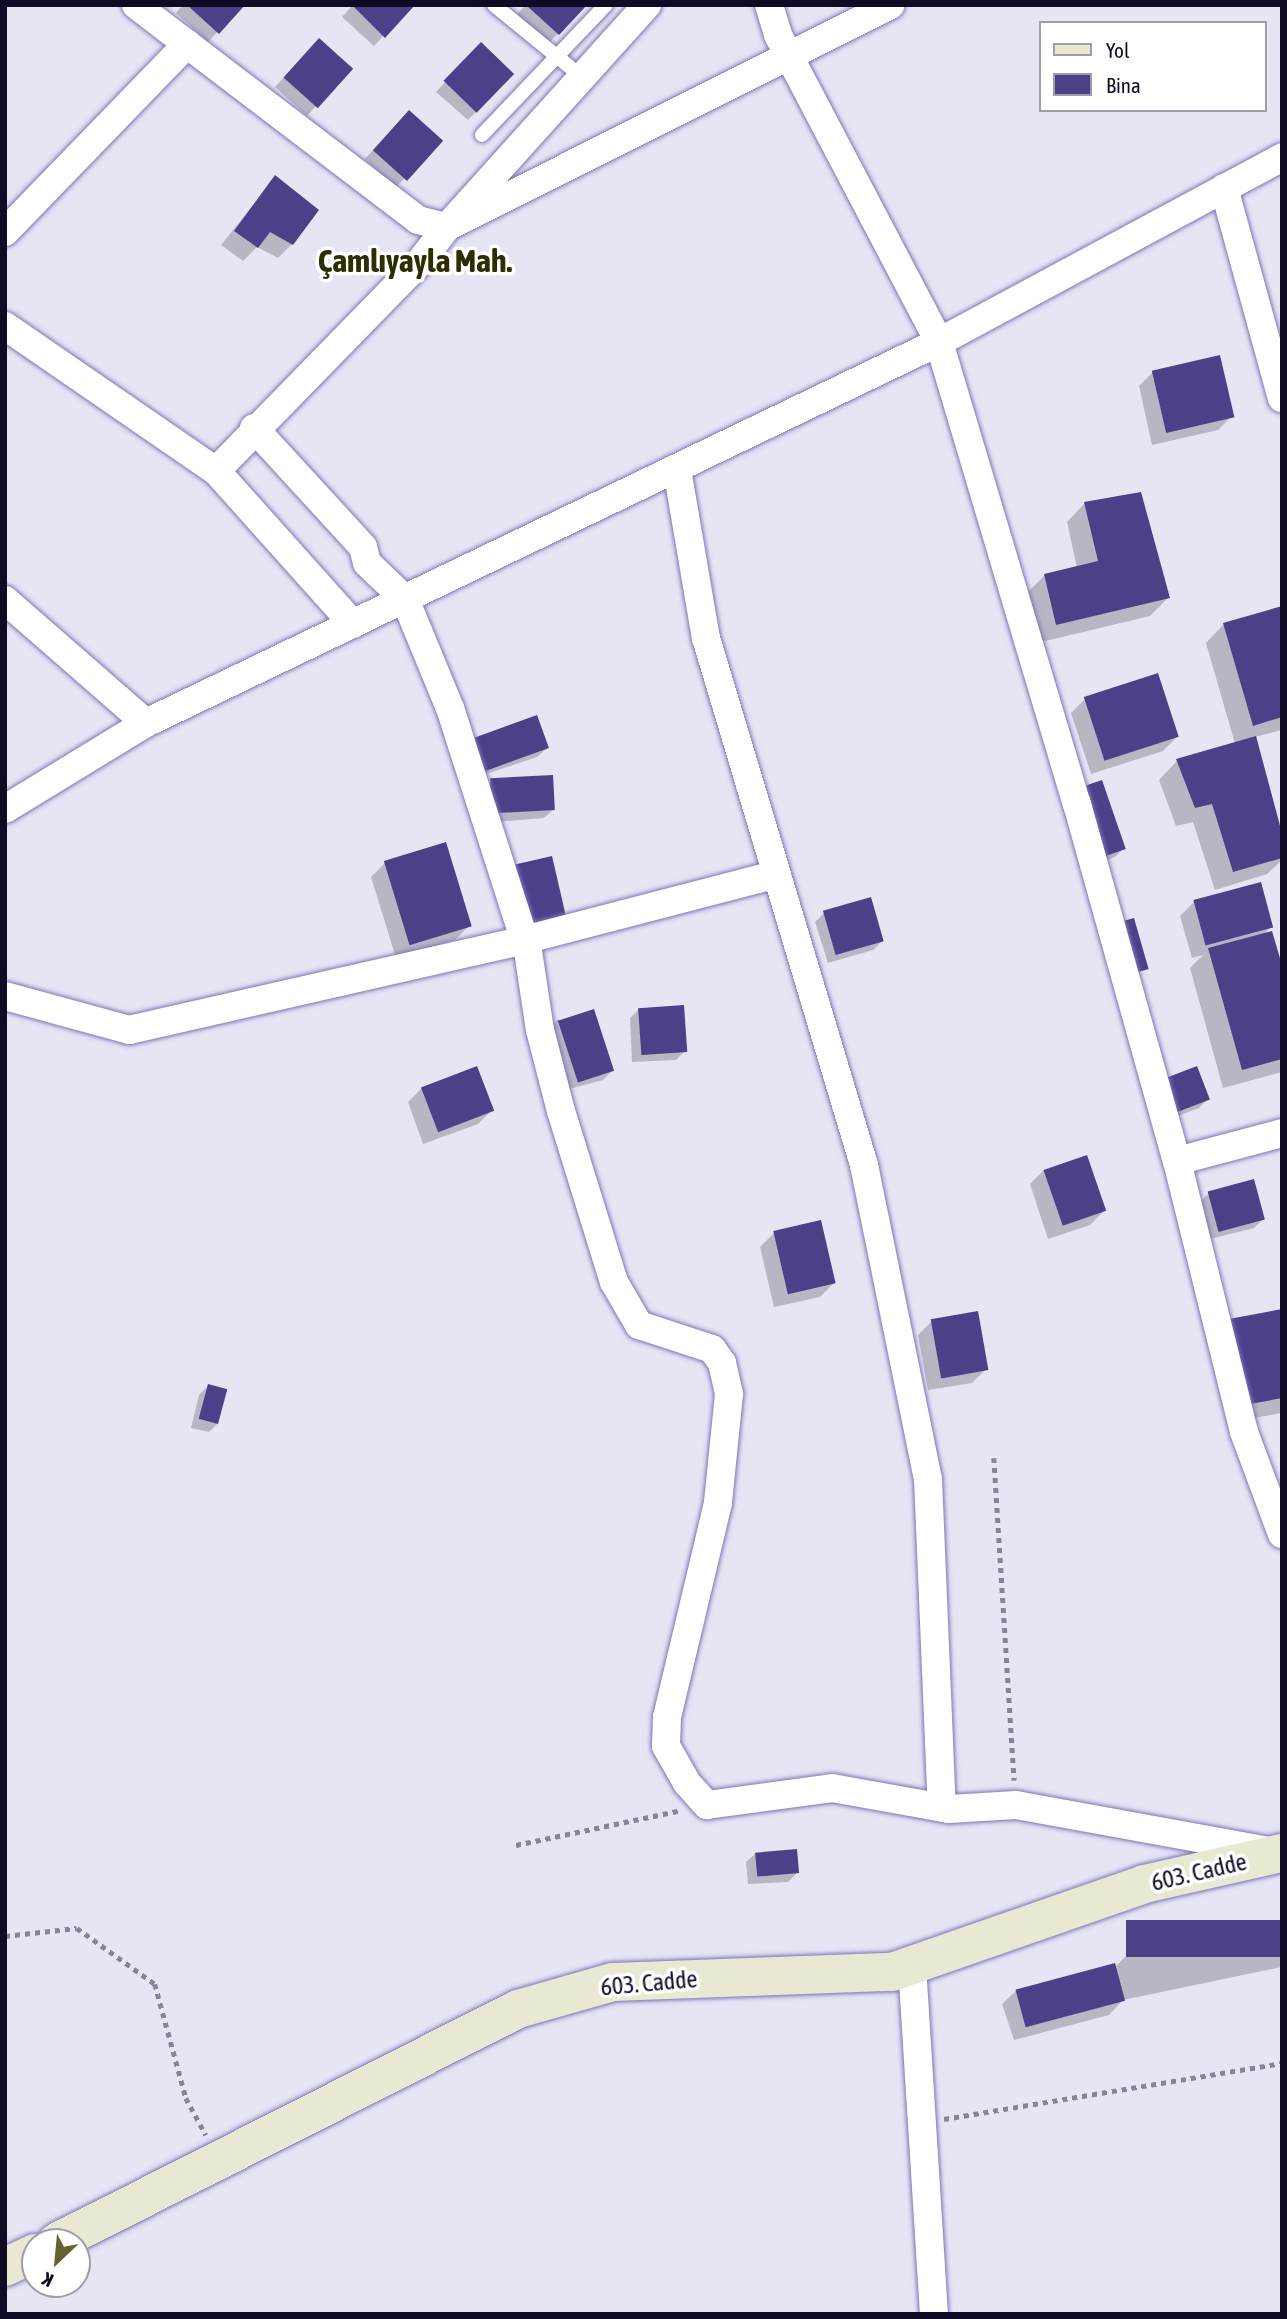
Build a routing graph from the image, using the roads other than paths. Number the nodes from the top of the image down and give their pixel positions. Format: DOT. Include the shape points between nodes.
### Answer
graph roads {
  1 [pos="136,5"];
  2 [pos="494,5"];
  3 [pos="606,5"];
  4 [pos="647,5"];
  5 [pos="769,5"];
  6 [pos="891,5"];
  7 [pos="187,44"];
  8 [pos="558,57"];
  9 [pos="789,57"];
  10 [pos="582,77"];
  11 [pos="482,135"];
  12 [pos="1282,157"];
  13 [pos="1224,188"];
  14 [pos="447,226"];
  15 [pos="5,232"];
  16 [pos="5,327"];
  17 [pos="939,342"];
  18 [pos="1282,398"];
  19 [pos="254,428"];
  20 [pos="677,468"];
  21 [pos="216,471"];
  22 [pos="405,599"];
  23 [pos="5,600"];
  24 [pos="353,624"];
  25 [pos="146,723"];
  26 [pos="5,809"];
  27 [pos="777,874"];
  28 [pos="524,940"];
  29 [pos="5,996"];
  30 [pos="1282,1133"];
  31 [pos="1177,1161"];
  32 [pos="1282,1534"];
  33 [pos="942,1808"];
  34 [pos="1282,1853"];
  35 [pos="912,1965"];
  36 [pos="85,2228"];
  37 [pos="21,2260"];
  38 [pos="5,2267"];
  39 [pos="934,2314"];
  1 -- 7 [label="street"];
  2 -- 8 [label="lane"];
  3 -- 8 [label="lane"];
  4 -- 10 [label="street"];
  5 -- 9 [label="street"];
  6 -- 9 [label="street"];
  7 -- 14 [label="street" via="418,220"];
  7 -- 15 [label="street"];
  8 -- 10 [label="lane"];
  8 -- 11 [label="lane"];
  9 -- 14 [label="street"];
  9 -- 17 [label="street"];
  10 -- 14 [label="street"];
  12 -- 13 [label="street"];
  13 -- 17 [label="street"];
  13 -- 18 [label="street"];
  14 -- 19 [label="street" via="419,263"];
  16 -- 21 [label="street"];
  17 -- 20 [label="street"];
  17 -- 31 [label="street"];
  19 -- 21 [label="street"];
  19 -- 22 [label="street" via="363,547 367,563"];
  20 -- 22 [label="street"];
  20 -- 27 [label="street" via="706,638"];
  21 -- 24 [label="street"];
  22 -- 24 [label="street"];
  22 -- 28 [label="street" via="450,708"];
  23 -- 25 [label="street"];
  24 -- 25 [label="street"];
  25 -- 26 [label="street"];
  27 -- 28 [label="street"];
  27 -- 33 [label="street" via="864,1165 928,1479"];
  28 -- 29 [label="street" via="129,1030"];
  28 -- 33 [label="street" via="558,1100 614,1282 639,1325 712,1349 729,1394 718,1503 667,1717 666,1746 706,1805 832,1787"];
  30 -- 31 [label="street"];
  31 -- 32 [label="street" via="1240,1419"];
  33 -- 34 [label="street" via="1016,1805"];
  34 -- 35 [label="street, 603. Cadde" via="1144,1884"];
  35 -- 36 [label="street, 603. Cadde" via="892,1972 613,1982 518,2009"];
  35 -- 39 [label="street"];
  37 -- 38 [label="street"];
}
